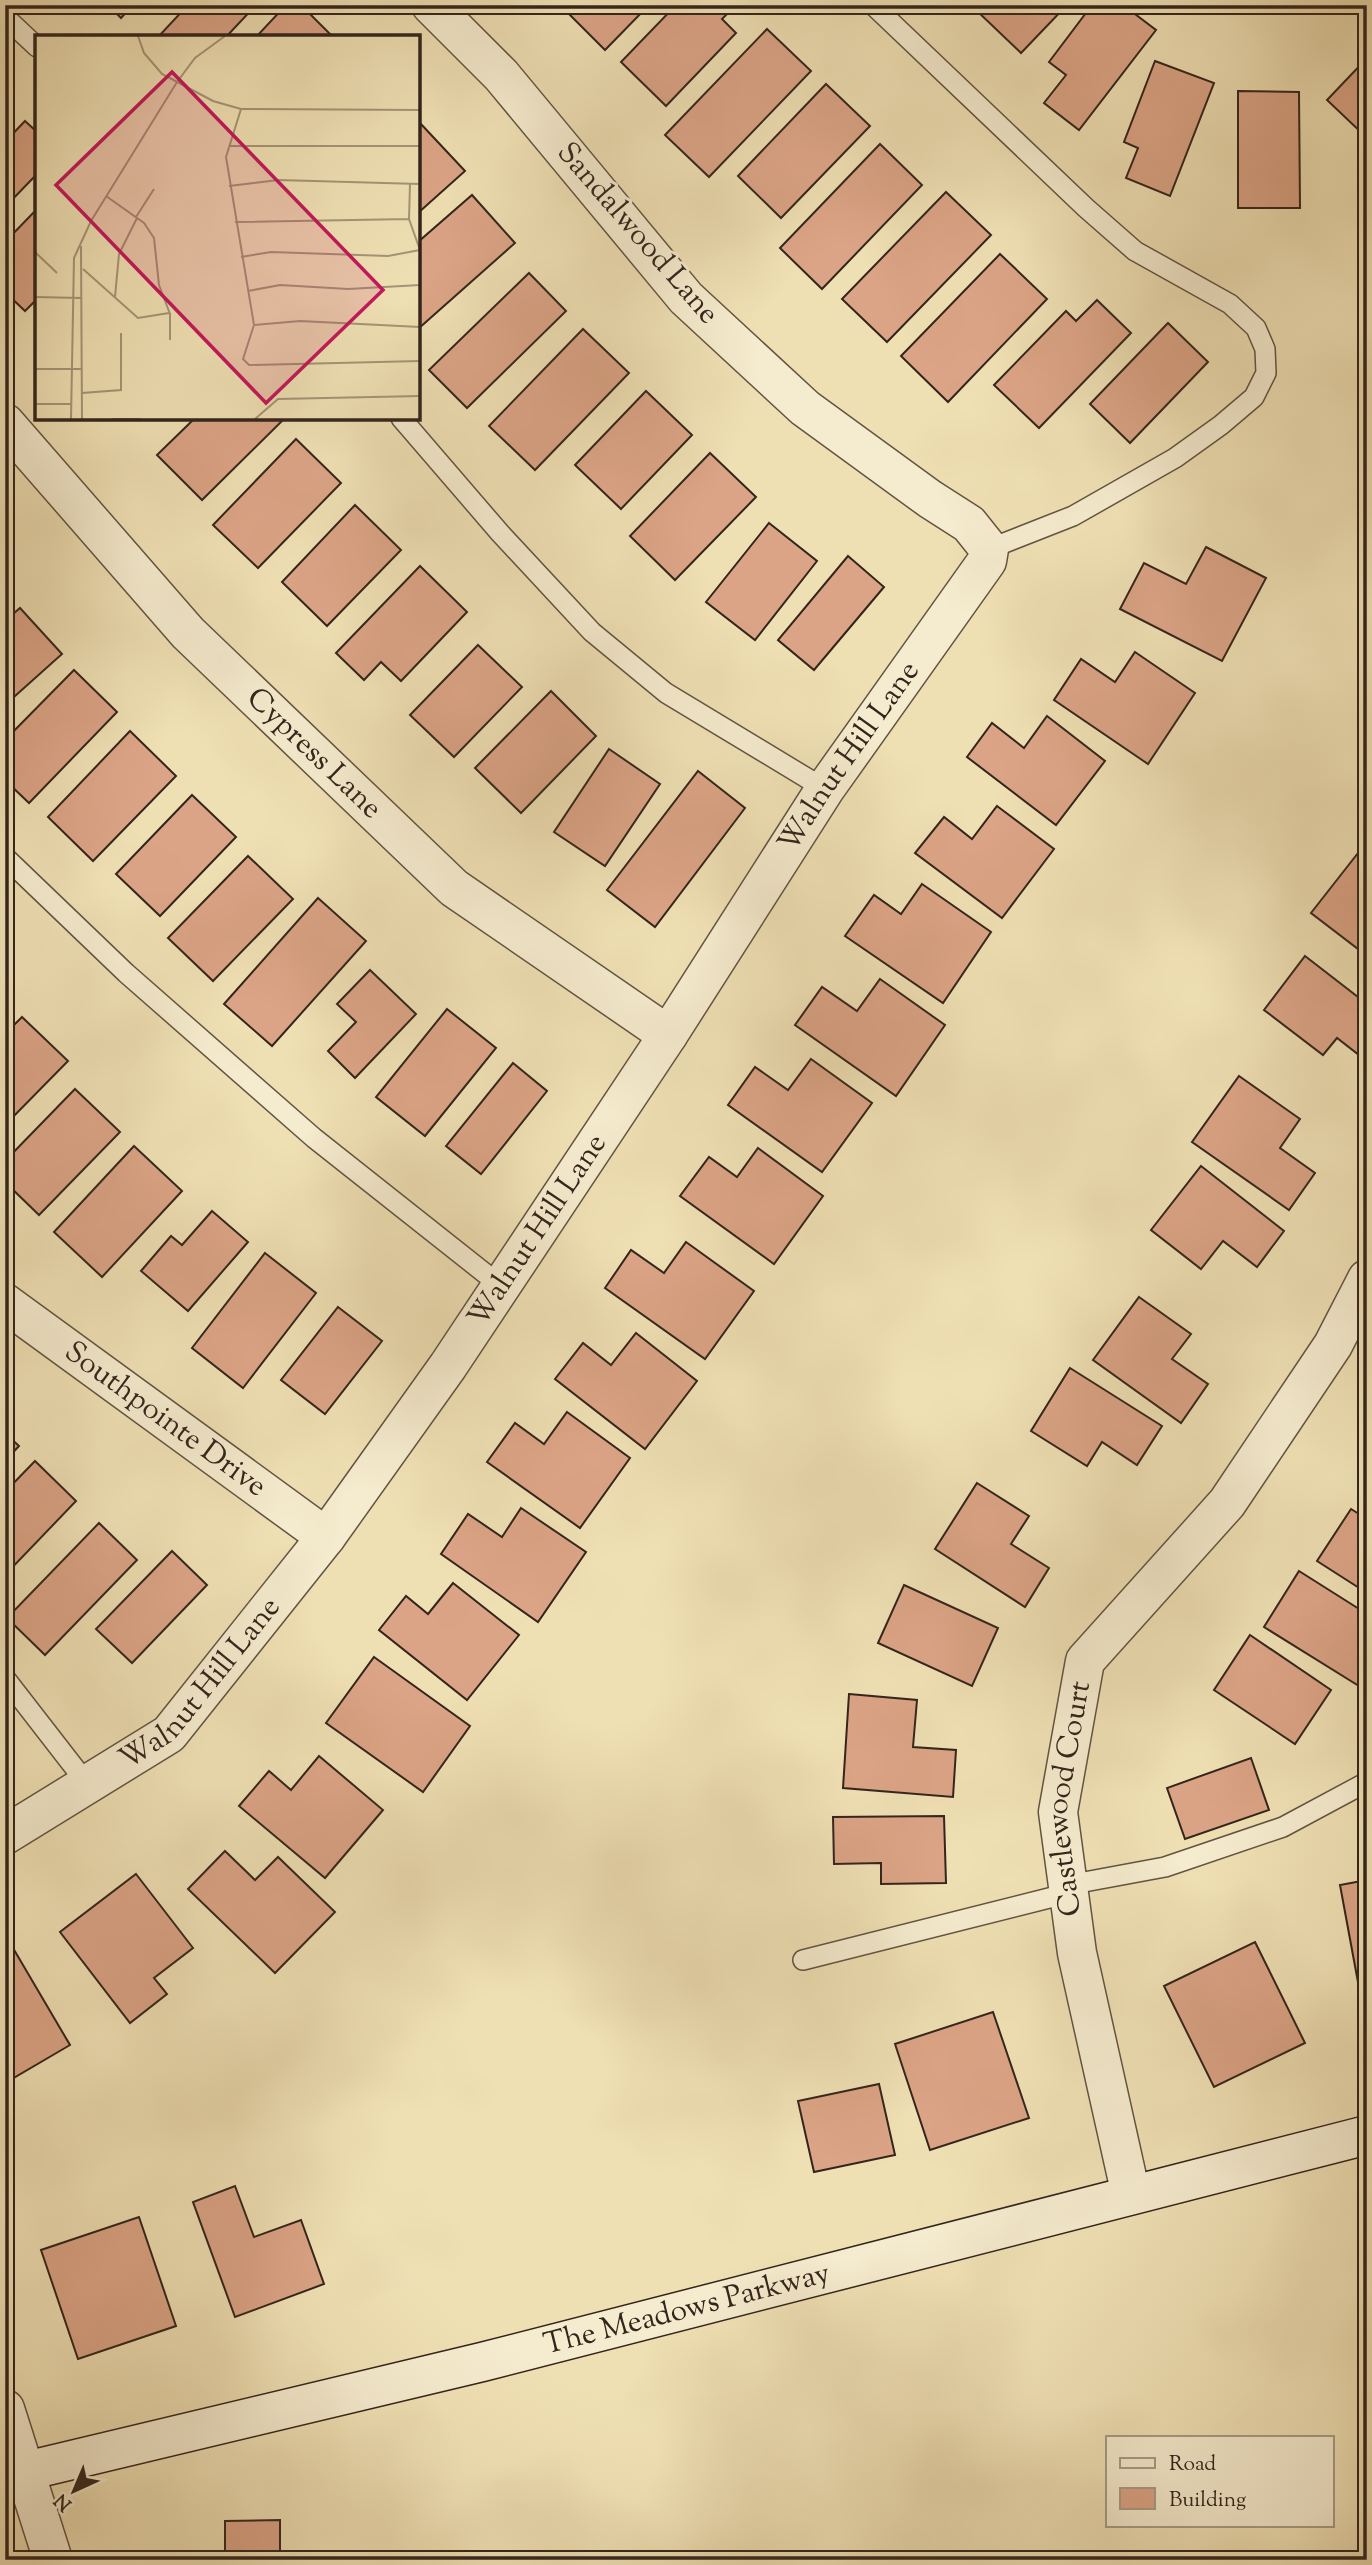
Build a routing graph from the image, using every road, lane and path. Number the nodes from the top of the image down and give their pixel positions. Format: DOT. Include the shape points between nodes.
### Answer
graph roads {
  1 [pos="431,5"];
  2 [pos="873,5"];
  3 [pos="5,17"];
  4 [pos="35,45"];
  5 [pos="403,420"];
  6 [pos="5,423"];
  7 [pos="989,549"];
  8 [pos="825,789"];
  9 [pos="5,857"];
  10 [pos="668,1035"];
  11 [pos="1367,1279"];
  12 [pos="501,1286"];
  13 [pos="5,1303"];
  14 [pos="326,1537"];
  15 [pos="5,1678"];
  16 [pos="1367,1782"];
  17 [pos="88,1785"];
  18 [pos="5,1835"];
  19 [pos="1069,1889"];
  20 [pos="803,1960"];
  21 [pos="1367,2135"];
  22 [pos="1131,2195"];
  23 [pos="5,2409"];
  24 [pos="16,2474"];
  25 [pos="53,2560"];
  1 -- 7 [label="street, Sandalwood Lane" via="501,75 687,298 805,408 969,524"];
  2 -- 7 [label="lane" via="1135,251 1230,304 1256,328 1265,349 1266,373 1254,397 1221,425 1175,458 1073,516"];
  3 -- 4 [label="lane"];
  5 -- 8 [label="lane" via="593,632 666,693"];
  6 -- 10 [label="street, Cypress Lane" via="188,633 454,888"];
  7 -- 8 [label="street, Walnut Hill Lane" via="987,561"];
  8 -- 10 [label="street, Walnut Hill Lane"];
  9 -- 12 [label="lane" via="126,973 314,1138"];
  10 -- 12 [label="street, Walnut Hill Lane"];
  11 -- 19 [label="street, Castlewood Court" via="1333,1345 1227,1503 1085,1661 1058,1812"];
  12 -- 14 [label="street, Walnut Hill Lane"];
  13 -- 14 [label="street, Southpointe Drive"];
  14 -- 17 [label="street, Walnut Hill Lane" via="169,1734"];
  15 -- 17 [label="lane"];
  16 -- 19 [label="lane" via="1283,1828 1165,1867"];
  17 -- 18 [label="street, Walnut Hill Lane"];
  19 -- 20 [label="lane"];
  19 -- 22 [label="street, Castlewood Court" via="1077,1953"];
  21 -- 22 [label="street, The Meadows Parkway"];
  22 -- 24 [label="street, The Meadows Parkway" via="494,2359"];
  23 -- 24 [label="street"];
  24 -- 25 [label="street"];
}
